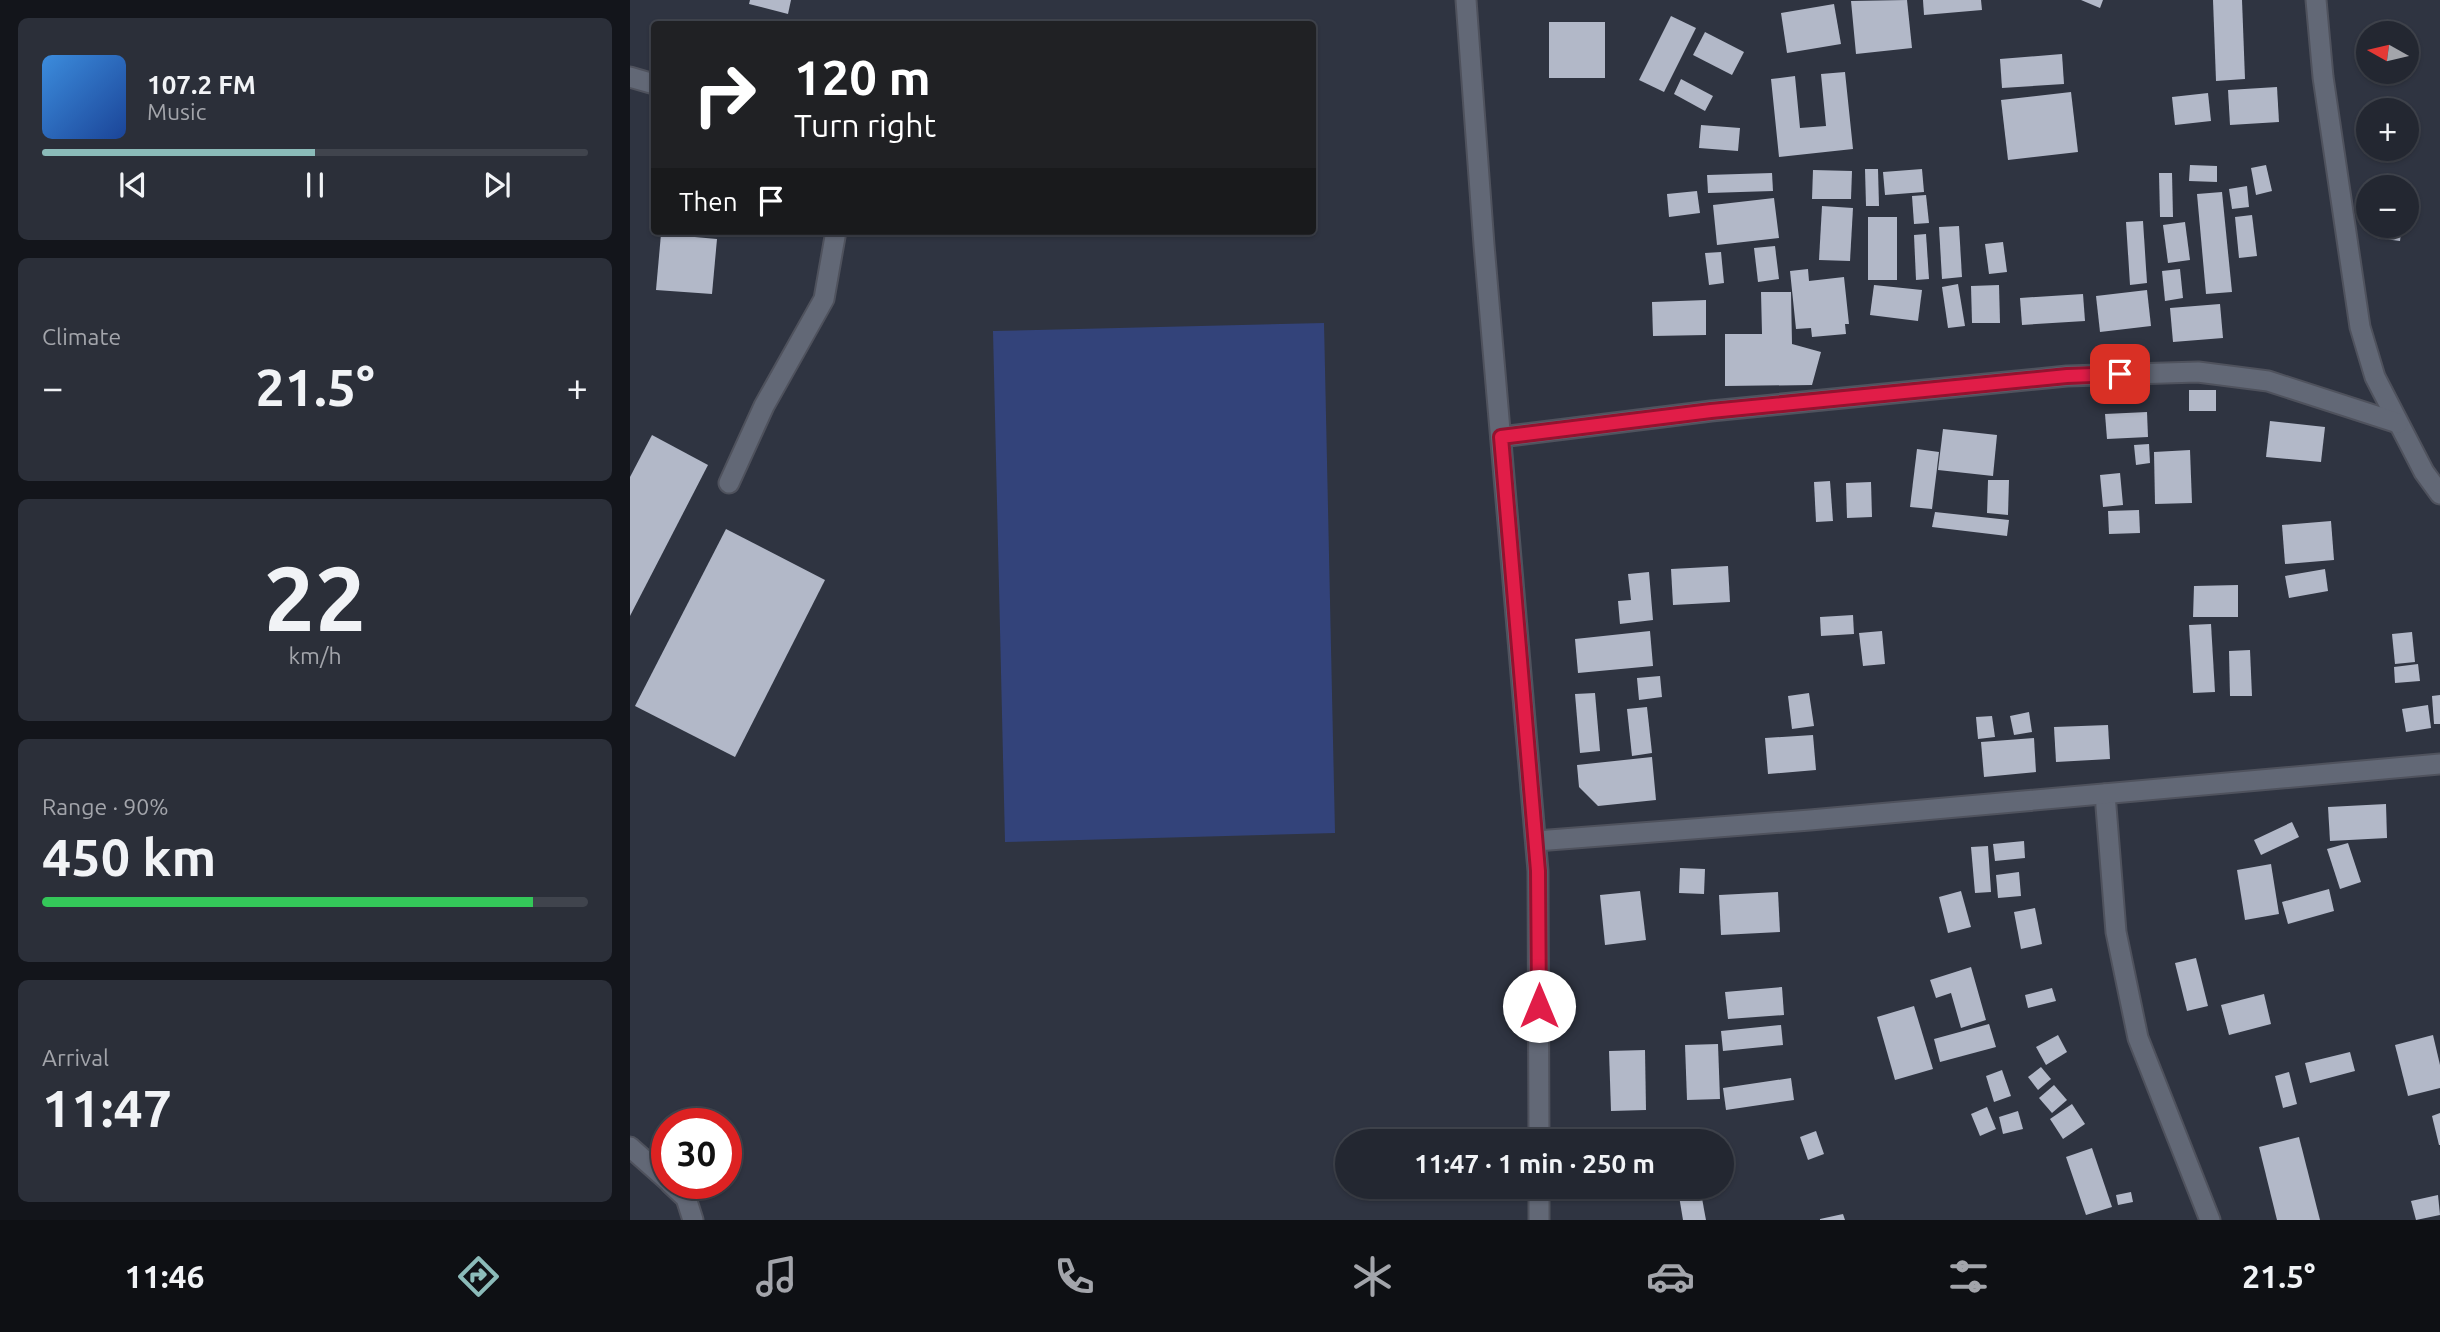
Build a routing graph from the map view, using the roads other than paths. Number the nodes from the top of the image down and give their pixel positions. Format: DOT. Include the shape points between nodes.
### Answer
graph roads {
  1 [pos="1466,0"];
  2 [pos="2316,0"];
  3 [pos="630,77"];
  4 [pos="651,82"];
  5 [pos="835,235"];
  6 [pos="2398,422"];
  7 [pos="1501,437"];
  8 [pos="729,483"];
  9 [pos="2440,494"];
  10 [pos="2440,764"];
  11 [pos="2105,794"];
  12 [pos="1536,841"];
  13 [pos="1539,1129"];
  14 [pos="630,1147"];
  15 [pos="651,1166"];
  16 [pos="686,1199"];
  17 [pos="1539,1199"];
  18 [pos="693,1220"];
  19 [pos="1539,1220"];
  20 [pos="2210,1220"];
  1 -- 7 [label="street"];
  2 -- 6 [label="street" via="2360,327 2375,377"];
  3 -- 4 [label="street"];
  5 -- 8 [label="street" via="824,299"];
  6 -- 7 [label="street" via="2268,381 2198,372 2067,376"];
  6 -- 9 [label="street"];
  7 -- 12 [label="street"];
  10 -- 11 [label="street"];
  11 -- 12 [label="street"];
  11 -- 20 [label="street" via="2116,932 2138,1038"];
  12 -- 13 [label="street"];
  14 -- 15 [label="street"];
  16 -- 18 [label="street"];
  17 -- 19 [label="street"];
}
